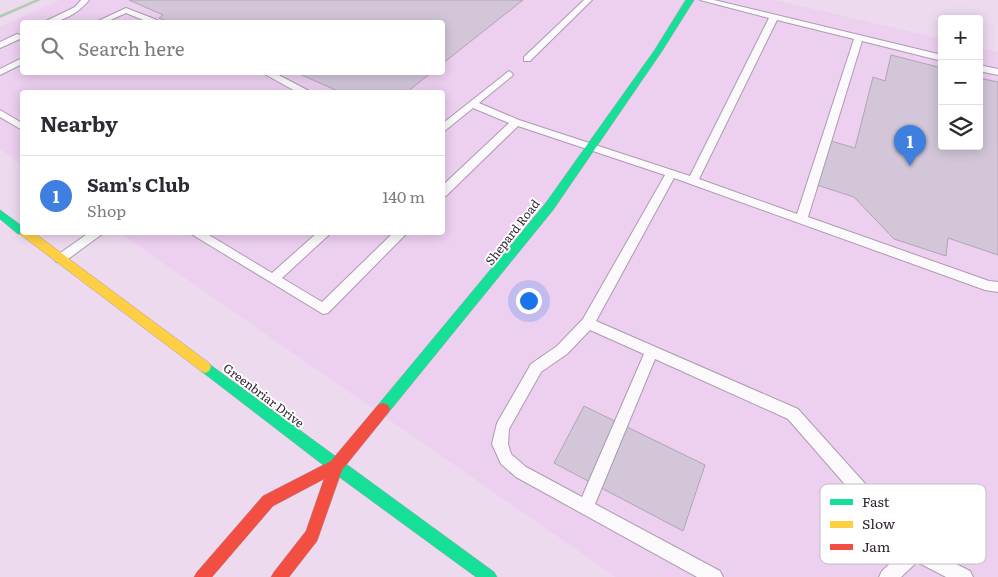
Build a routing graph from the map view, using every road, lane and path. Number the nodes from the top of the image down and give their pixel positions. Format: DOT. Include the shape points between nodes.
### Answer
graph roads {
  1 [pos="85,0"];
  2 [pos="588,0"];
  3 [pos="690,0"];
  4 [pos="704,0"];
  5 [pos="774,17"];
  6 [pos="53,20"];
  7 [pos="104,20"];
  8 [pos="149,20"];
  9 [pos="17,37"];
  10 [pos="859,38"];
  11 [pos="0,44"];
  12 [pos="938,57"];
  13 [pos="527,59"];
  14 [pos="20,62"];
  15 [pos="983,69"];
  16 [pos="0,72"];
  17 [pos="998,72"];
  18 [pos="509,74"];
  19 [pos="271,75"];
  20 [pos="301,90"];
  21 [pos="472,104"];
  22 [pos="0,113"];
  23 [pos="447,122"];
  24 [pos="516,122"];
  25 [pos="20,126"];
  26 [pos="591,148"];
  27 [pos="671,173"];
  28 [pos="693,181"];
  29 [pos="445,191"];
  30 [pos="0,214"];
  31 [pos="801,220"];
  32 [pos="20,229"];
  33 [pos="28,235"];
  34 [pos="95,235"];
  35 [pos="199,235"];
  36 [pos="323,235"];
  37 [pos="399,235"];
  38 [pos="60,259"];
  39 [pos="273,279"];
  40 [pos="998,287"];
  41 [pos="588,323"];
  42 [pos="652,351"];
  43 [pos="336,466"];
  44 [pos="855,484"];
  45 [pos="586,507"];
  46 [pos="902,564"];
  47 [pos="939,564"];
  48 [pos="202,577"];
  49 [pos="280,577"];
  50 [pos="489,577"];
  51 [pos="714,577"];
  52 [pos="888,577"];
  53 [pos="964,577"];
  1 -- 6 [label="lane" via="78,9"];
  2 -- 13 [label="lane"];
  3 -- 26 [label="main road, Shepard Road"];
  4 -- 5 [label="lane"];
  5 -- 10 [label="lane"];
  5 -- 28 [label="lane"];
  7 -- 8 [label="lane" via="126,10"];
  9 -- 11 [label="lane"];
  10 -- 12 [label="lane"];
  10 -- 31 [label="lane"];
  14 -- 16 [label="lane"];
  15 -- 17 [label="lane"];
  18 -- 21 [label="lane"];
  19 -- 20 [label="lane"];
  21 -- 23 [label="lane"];
  21 -- 24 [label="lane"];
  22 -- 25 [label="lane"];
  24 -- 26 [label="lane"];
  24 -- 29 [label="lane"];
  26 -- 27 [label="lane"];
  26 -- 43 [label="main road, Shepard Road" via="528,234"];
  27 -- 28 [label="lane"];
  27 -- 41 [label="lane"];
  28 -- 31 [label="lane"];
  30 -- 32 [label="main road, Greenbriar Drive"];
  31 -- 40 [label="lane"];
  33 -- 38 [label="main road, Greenbriar Drive"];
  34 -- 38 [label="lane"];
  35 -- 39 [label="lane"];
  36 -- 39 [label="lane"];
  37 -- 39 [label="lane" via="323,309"];
  38 -- 43 [label="main road, Greenbriar Drive"];
  41 -- 42 [label="lane"];
  41 -- 45 [label="lane" via="562,350 536,368 502,428 500,444 506,459 521,472"];
  42 -- 44 [label="lane" via="793,414"];
  42 -- 45 [label="lane"];
  43 -- 48 [label="main road, Shepard Road" via="268,502"];
  43 -- 49 [label="main road, Shepard Road" via="312,536"];
  43 -- 50 [label="main road, Greenbriar Drive"];
  45 -- 51 [label="lane"];
  46 -- 52 [label="lane"];
  47 -- 53 [label="lane"];
}
